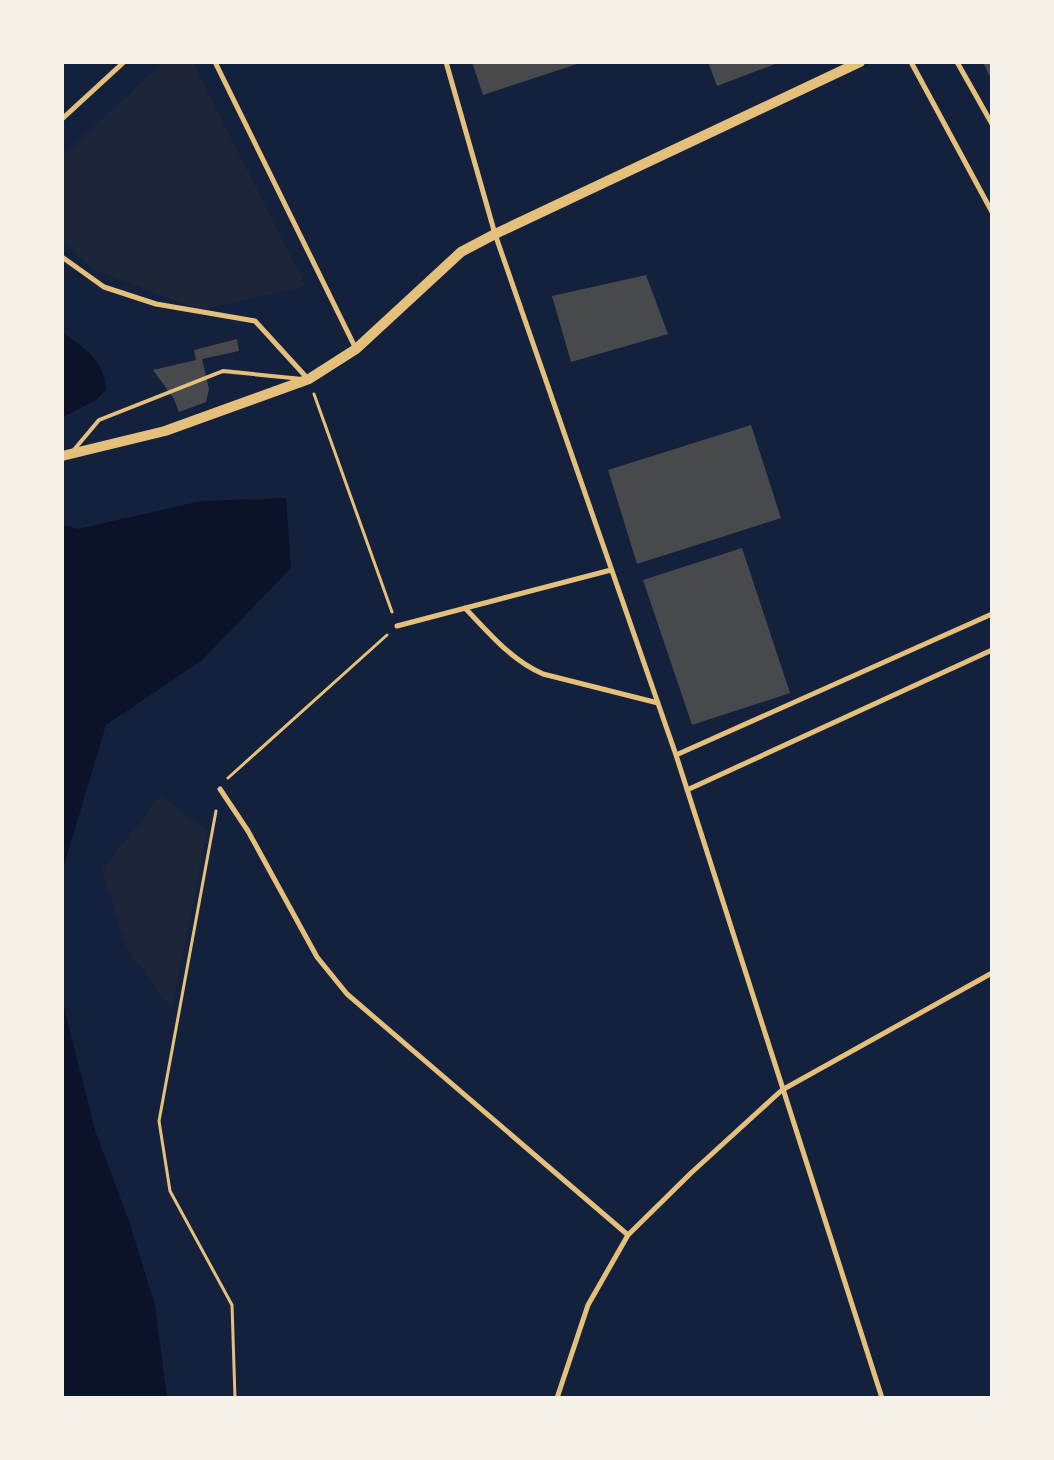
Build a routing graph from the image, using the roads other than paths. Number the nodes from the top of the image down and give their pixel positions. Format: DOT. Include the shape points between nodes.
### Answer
graph roads {
  1 [pos="124,62"];
  2 [pos="215,62"];
  3 [pos="446,62"];
  4 [pos="860,62"];
  5 [pos="910,62"];
  6 [pos="957,62"];
  7 [pos="62,119"];
  8 [pos="992,124"];
  9 [pos="992,212"];
  10 [pos="495,234"];
  11 [pos="62,257"];
  12 [pos="356,349"];
  13 [pos="309,380"];
  14 [pos="66,456"];
  15 [pos="612,570"];
  16 [pos="465,608"];
  17 [pos="992,614"];
  18 [pos="397,626"];
  19 [pos="992,650"];
  20 [pos="658,703"];
  21 [pos="676,755"];
  22 [pos="220,789"];
  23 [pos="686,790"];
  24 [pos="992,973"];
  25 [pos="782,1090"];
  26 [pos="628,1235"];
  27 [pos="557,1398"];
  28 [pos="882,1398"];
  1 -- 7 [label="street"];
  2 -- 12 [label="street"];
  3 -- 10 [label="street"];
  4 -- 10 [label="main road"];
  5 -- 9 [label="street"];
  6 -- 8 [label="street"];
  10 -- 12 [label="main road" via="461,252"];
  10 -- 15 [label="street"];
  11 -- 13 [label="street" via="113,290 156,304 255,321"];
  12 -- 13 [label="main road"];
  13 -- 14 [label="main road" via="165,432"];
  13 -- 14 [label="lane" via="223,371 99,420"];
  15 -- 16 [label="street"];
  15 -- 20 [label="street"];
  16 -- 18 [label="street"];
  16 -- 20 [label="street" via="526,666 543,674"];
  17 -- 21 [label="street"];
  19 -- 23 [label="street"];
  20 -- 21 [label="street"];
  21 -- 23 [label="street"];
  22 -- 26 [label="street" via="248,831 317,957 347,994"];
  23 -- 25 [label="street"];
  24 -- 25 [label="street"];
  25 -- 26 [label="street"];
  25 -- 28 [label="street"];
  26 -- 27 [label="street" via="588,1305"];
}
